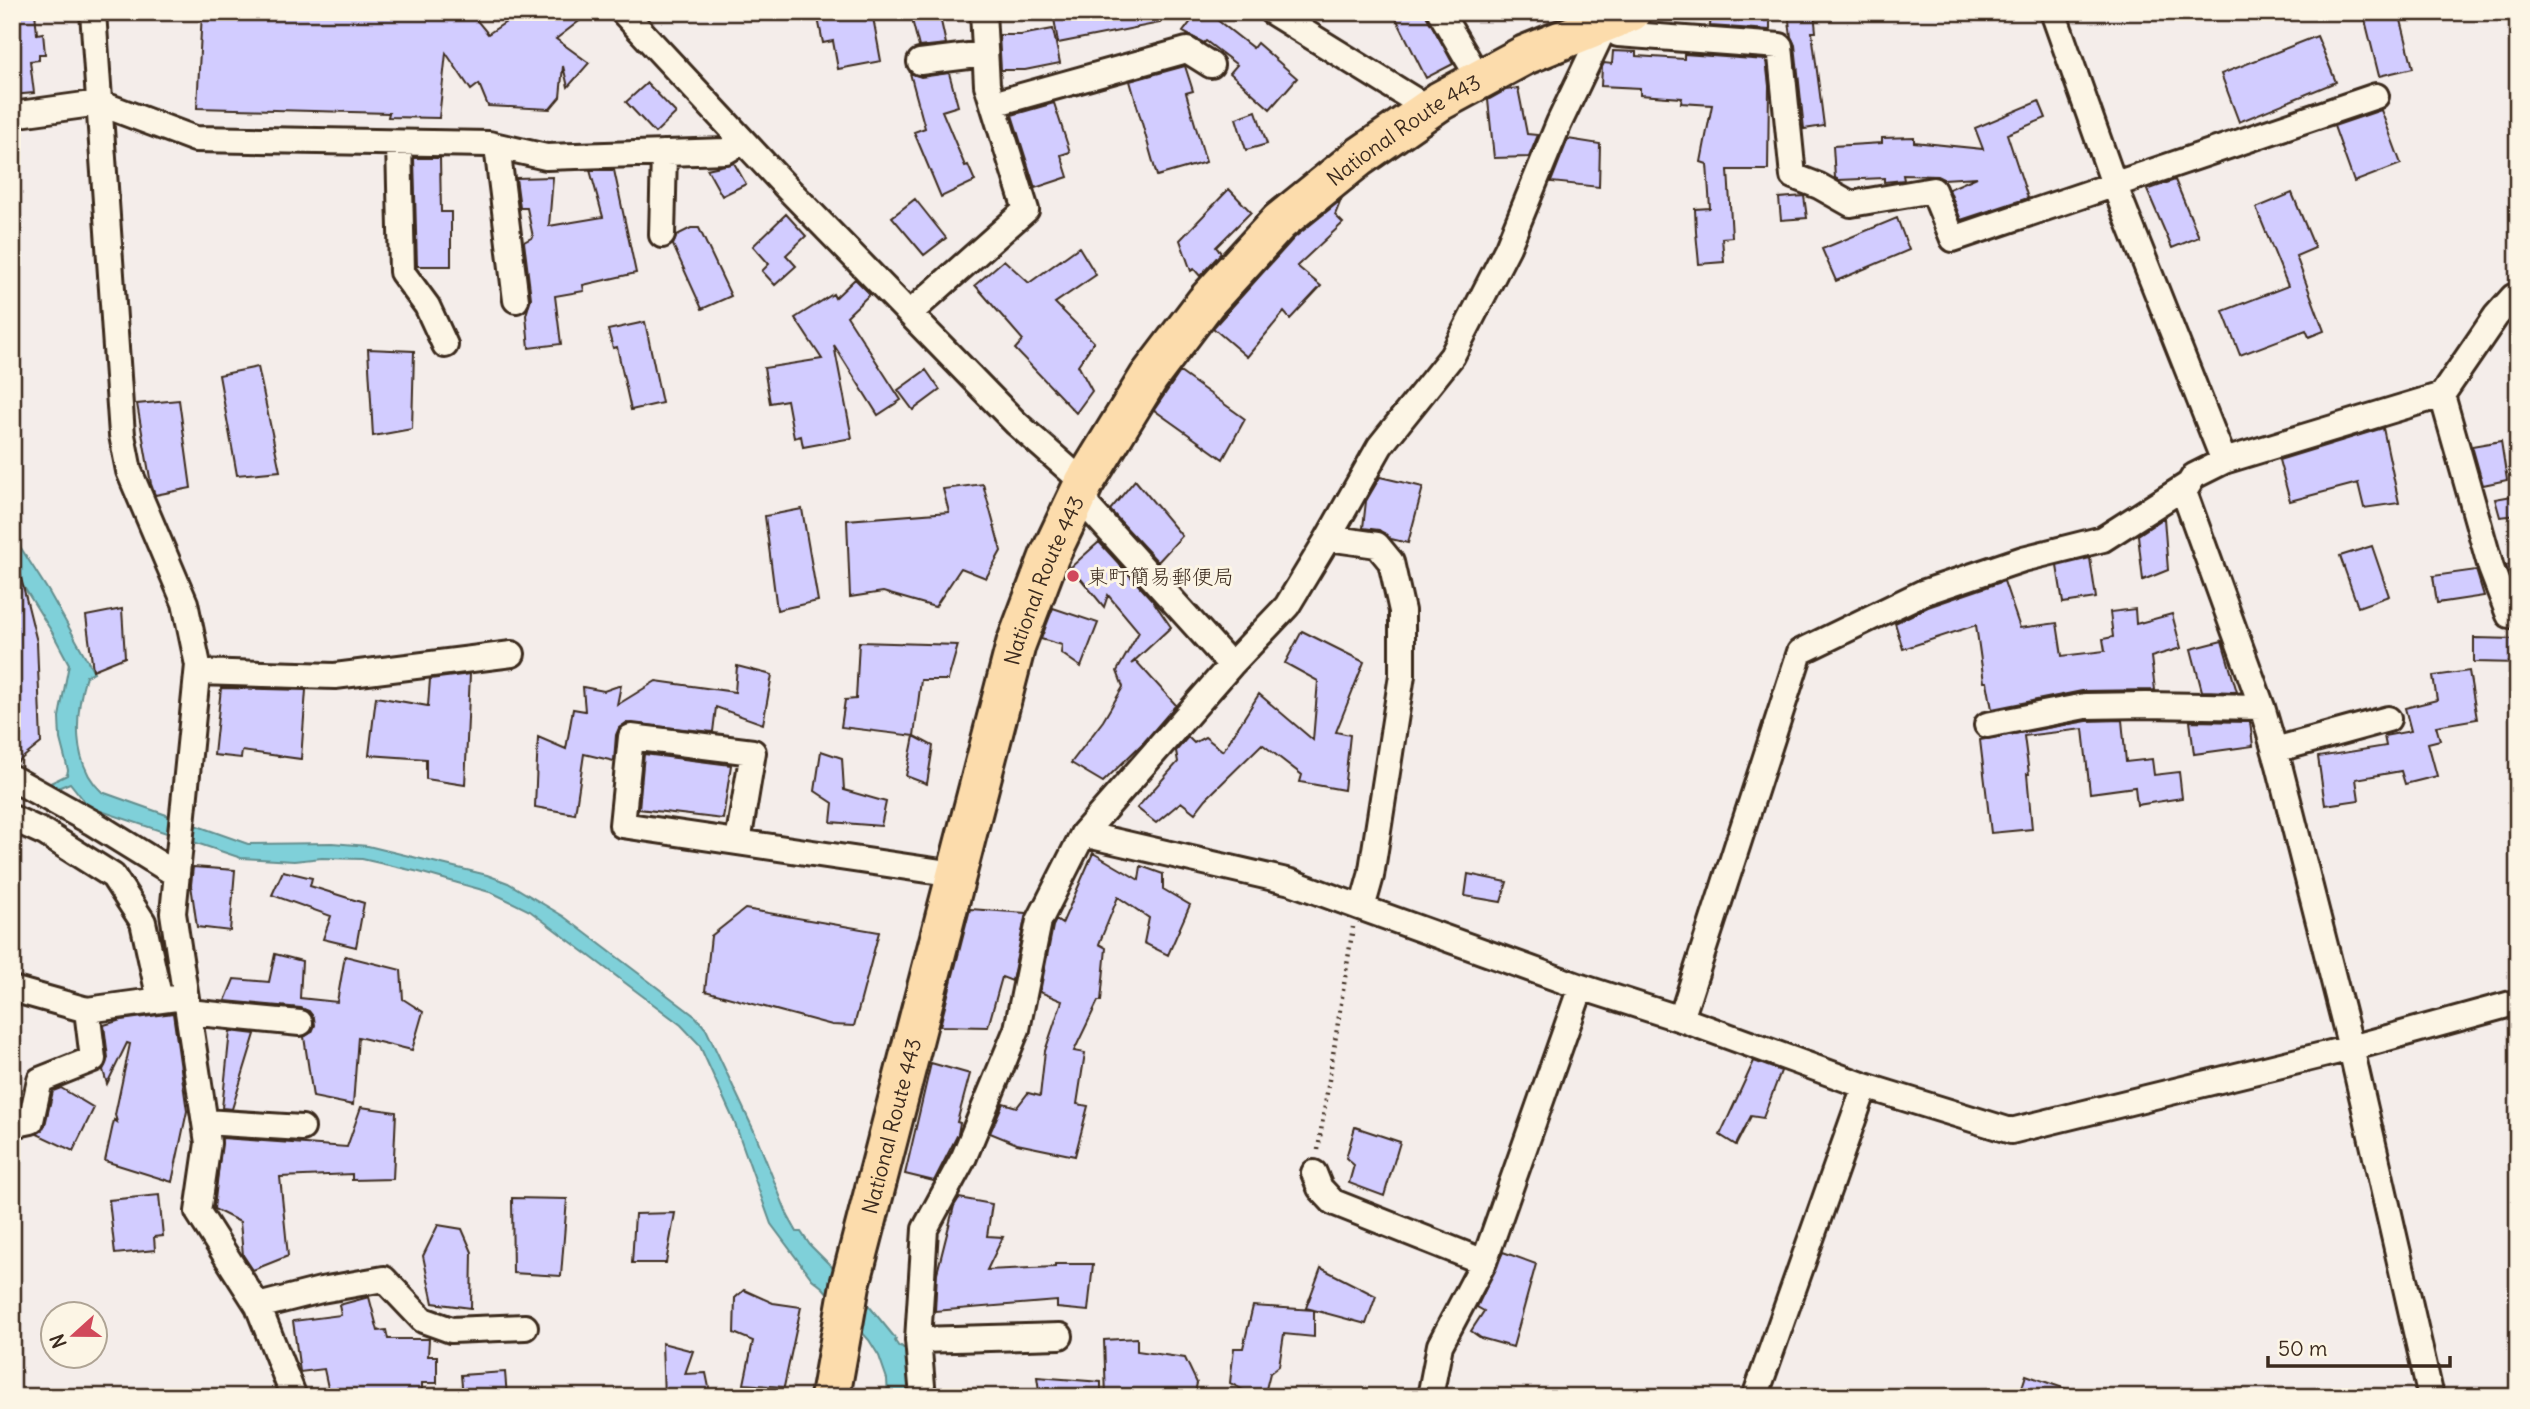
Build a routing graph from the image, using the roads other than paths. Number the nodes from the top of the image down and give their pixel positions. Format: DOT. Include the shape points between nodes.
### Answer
graph roads {
  1 [pos="93,12"];
  2 [pos="623,12"];
  3 [pos="983,12"];
  4 [pos="1272,12"];
  5 [pos="1440,12"];
  6 [pos="2053,12"];
  7 [pos="1619,17"];
  8 [pos="985,54"];
  9 [pos="920,62"];
  10 [pos="1211,65"];
  11 [pos="1479,80"];
  12 [pos="2376,96"];
  13 [pos="99,103"];
  14 [pos="993,104"];
  15 [pos="1429,109"];
  16 [pos="12,115"];
  17 [pos="743,141"];
  18 [pos="399,142"];
  19 [pos="497,146"];
  20 [pos="664,153"];
  21 [pos="2114,184"];
  22 [pos="663,235"];
  23 [pos="2518,297"];
  24 [pos="516,300"];
  25 [pos="910,313"];
  26 [pos="444,345"];
  27 [pos="2442,395"];
  28 [pos="2224,461"];
  29 [pos="1084,483"];
  30 [pos="2189,484"];
  31 [pos="1328,538"];
  32 [pos="2518,615"];
  33 [pos="512,654"];
  34 [pos="1231,665"];
  35 [pos="198,672"];
  36 [pos="2262,707"];
  37 [pos="2388,719"];
  38 [pos="1987,726"];
  39 [pos="2275,750"];
  40 [pos="12,778"];
  41 [pos="12,818"];
  42 [pos="1083,834"];
  43 [pos="738,842"];
  44 [pos="955,874"];
  45 [pos="177,875"];
  46 [pos="1362,908"];
  47 [pos="1581,987"];
  48 [pos="12,989"];
  49 [pos="160,1000"];
  50 [pos="2518,1002"];
  51 [pos="186,1004"];
  52 [pos="87,1010"];
  53 [pos="1681,1019"];
  54 [pos="300,1023"];
  55 [pos="2351,1048"];
  56 [pos="1866,1086"];
  57 [pos="205,1122"];
  58 [pos="12,1125"];
  59 [pos="302,1128"];
  60 [pos="1314,1173"];
  61 [pos="1485,1262"];
  62 [pos="258,1306"];
  63 [pos="524,1327"];
  64 [pos="1060,1336"];
  65 [pos="918,1340"];
  66 [pos="294,1397"];
  67 [pos="830,1397"];
  68 [pos="923,1397"];
  69 [pos="1430,1397"];
  70 [pos="1755,1397"];
  71 [pos="2431,1397"];
  1 -- 13 [label="street"];
  2 -- 17 [label="street"];
  3 -- 8 [label="street"];
  4 -- 15 [label="street"];
  5 -- 11 [label="street"];
  6 -- 21 [label="street"];
  7 -- 11 [label="highway, National Route 443" via="1525,55"];
  7 -- 21 [label="street" via="1618,34 1780,46 1793,176 1851,204 1933,190 1953,239"];
  7 -- 31 [label="street" via="1559,123 1508,247 1452,356 1380,446"];
  8 -- 9 [label="street"];
  8 -- 14 [label="street"];
  10 -- 14 [label="street" via="1187,50"];
  11 -- 15 [label="highway, National Route 443"];
  12 -- 21 [label="street"];
  13 -- 16 [label="street"];
  13 -- 18 [label="street" via="195,139"];
  13 -- 35 [label="street" via="122,435 129,471 184,603"];
  14 -- 25 [label="street" via="1026,211"];
  15 -- 29 [label="highway, National Route 443" via="1357,158 1279,222 1206,302 1149,377"];
  17 -- 20 [label="street" via="726,151"];
  17 -- 25 [label="street"];
  18 -- 19 [label="street"];
  18 -- 26 [label="street" via="402,272 427,306"];
  19 -- 20 [label="street" via="546,157"];
  19 -- 24 [label="street"];
  20 -- 22 [label="street"];
  21 -- 28 [label="street"];
  23 -- 27 [label="street" via="2496,316"];
  25 -- 29 [label="street" via="1016,423"];
  27 -- 28 [label="street"];
  27 -- 32 [label="street" via="2491,568 2509,615"];
  28 -- 30 [label="street" via="2194,476"];
  29 -- 34 [label="street" via="1087,506"];
  29 -- 44 [label="highway, National Route 443" via="1016,644"];
  30 -- 36 [label="street" via="2184,492"];
  30 -- 53 [label="street" via="2103,539 2023,559 1922,593 1800,652"];
  31 -- 34 [label="street" via="1287,606"];
  31 -- 46 [label="street" via="1377,545 1391,562 1402,611 1402,675"];
  33 -- 35 [label="street" via="335,676"];
  34 -- 42 [label="street"];
  35 -- 45 [label="street"];
  36 -- 38 [label="street" via="2085,706"];
  36 -- 39 [label="street"];
  37 -- 39 [label="street"];
  39 -- 55 [label="street"];
  40 -- 45 [label="street"];
  41 -- 49 [label="street" via="113,876 143,922"];
  42 -- 46 [label="street" via="1291,882"];
  42 -- 65 [label="street" via="1039,921 1017,1029 964,1157 925,1229"];
  43 -- 43 [label="street" via="622,825 631,737 753,752"];
  43 -- 44 [label="street"];
  44 -- 67 [label="highway, National Route 443" via="850,1285"];
  45 -- 51 [label="street" via="173,913"];
  46 -- 47 [label="street"];
  47 -- 53 [label="street"];
  47 -- 61 [label="street"];
  48 -- 52 [label="street"];
  49 -- 51 [label="street"];
  49 -- 52 [label="street"];
  50 -- 55 [label="street"];
  51 -- 54 [label="street"];
  51 -- 57 [label="street"];
  52 -- 58 [label="street" via="93,1059 40,1080 31,1121"];
  53 -- 56 [label="street"];
  55 -- 56 [label="street" via="2011,1131"];
  55 -- 71 [label="street"];
  56 -- 70 [label="street"];
  57 -- 59 [label="street"];
  57 -- 62 [label="street" via="208,1143 198,1212"];
  60 -- 61 [label="street" via="1333,1202"];
  61 -- 69 [label="street" via="1440,1345"];
  62 -- 63 [label="street" via="384,1279 423,1320 451,1330"];
  62 -- 66 [label="street"];
  64 -- 65 [label="street"];
  65 -- 68 [label="street"];
}
